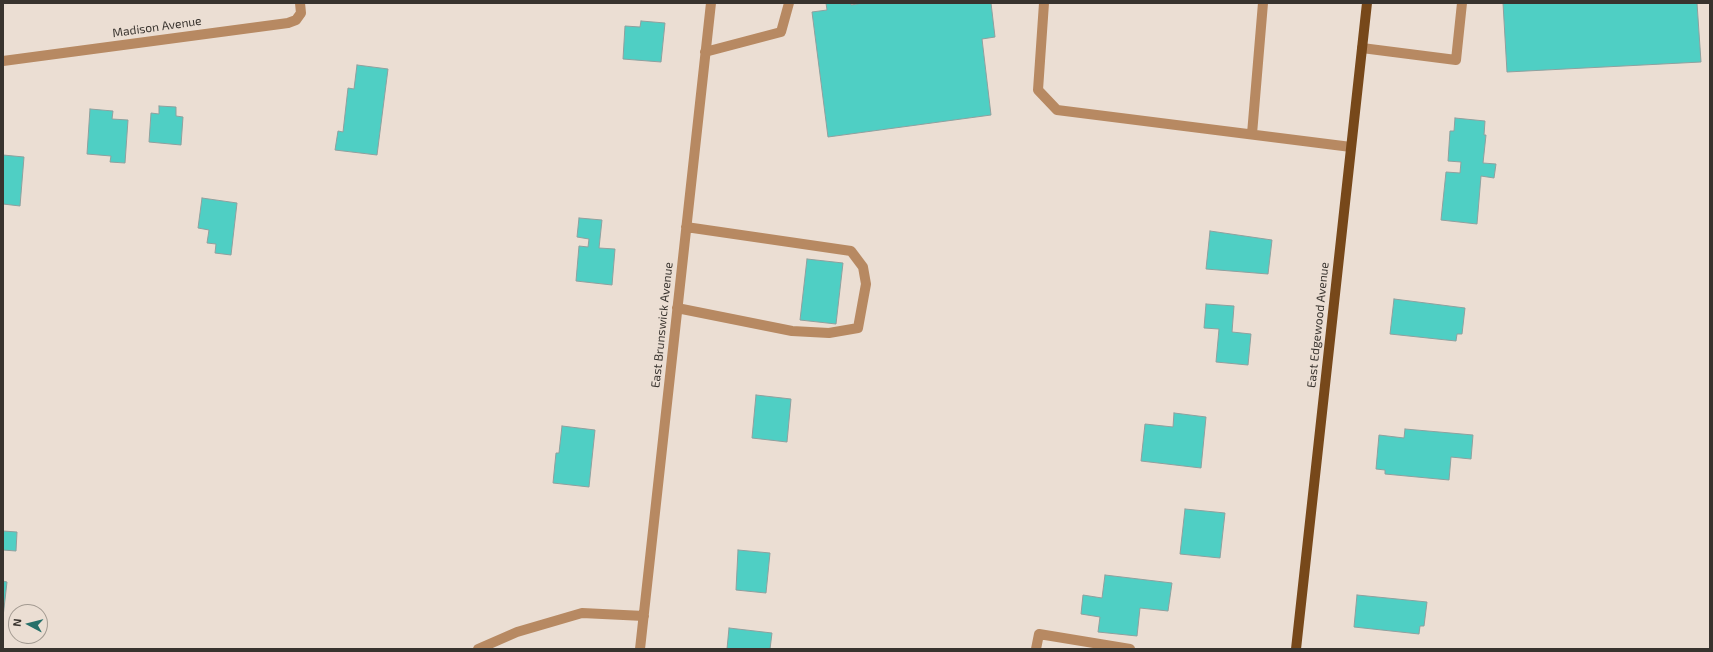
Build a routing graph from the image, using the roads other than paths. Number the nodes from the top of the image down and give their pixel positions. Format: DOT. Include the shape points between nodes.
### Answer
graph roads {
  1 [pos="300,3"];
  2 [pos="711,3"];
  3 [pos="789,3"];
  4 [pos="1044,3"];
  5 [pos="1263,3"];
  6 [pos="1367,3"];
  7 [pos="1462,3"];
  8 [pos="1362,48"];
  9 [pos="705,52"];
  10 [pos="3,61"];
  11 [pos="1252,134"];
  12 [pos="1351,147"];
  13 [pos="686,227"];
  14 [pos="677,308"];
  15 [pos="644,616"];
  16 [pos="478,649"];
  17 [pos="640,649"];
  18 [pos="1036,649"];
  19 [pos="1130,649"];
  20 [pos="1296,649"];
  1 -- 10 [label="street, Madison Avenue" via="301,13 296,20 288,23"];
  2 -- 9 [label="street, East Brunswick Avenue"];
  3 -- 9 [label="street" via="781,32"];
  4 -- 11 [label="street" via="1038,90 1057,110"];
  5 -- 11 [label="street"];
  6 -- 8 [label="main road, East Edgewood Avenue"];
  7 -- 8 [label="street" via="1456,60"];
  8 -- 12 [label="main road, East Edgewood Avenue"];
  9 -- 13 [label="street, East Brunswick Avenue"];
  11 -- 12 [label="street"];
  12 -- 20 [label="main road, East Edgewood Avenue"];
  13 -- 14 [label="street, East Brunswick Avenue"];
  13 -- 14 [label="street" via="851,252 863,267 866,284 858,328 829,333 792,331"];
  14 -- 15 [label="street, East Brunswick Avenue"];
  15 -- 16 [label="street" via="582,613 517,632"];
  15 -- 17 [label="street, East Brunswick Avenue"];
  18 -- 19 [label="street" via="1039,634"];
}
